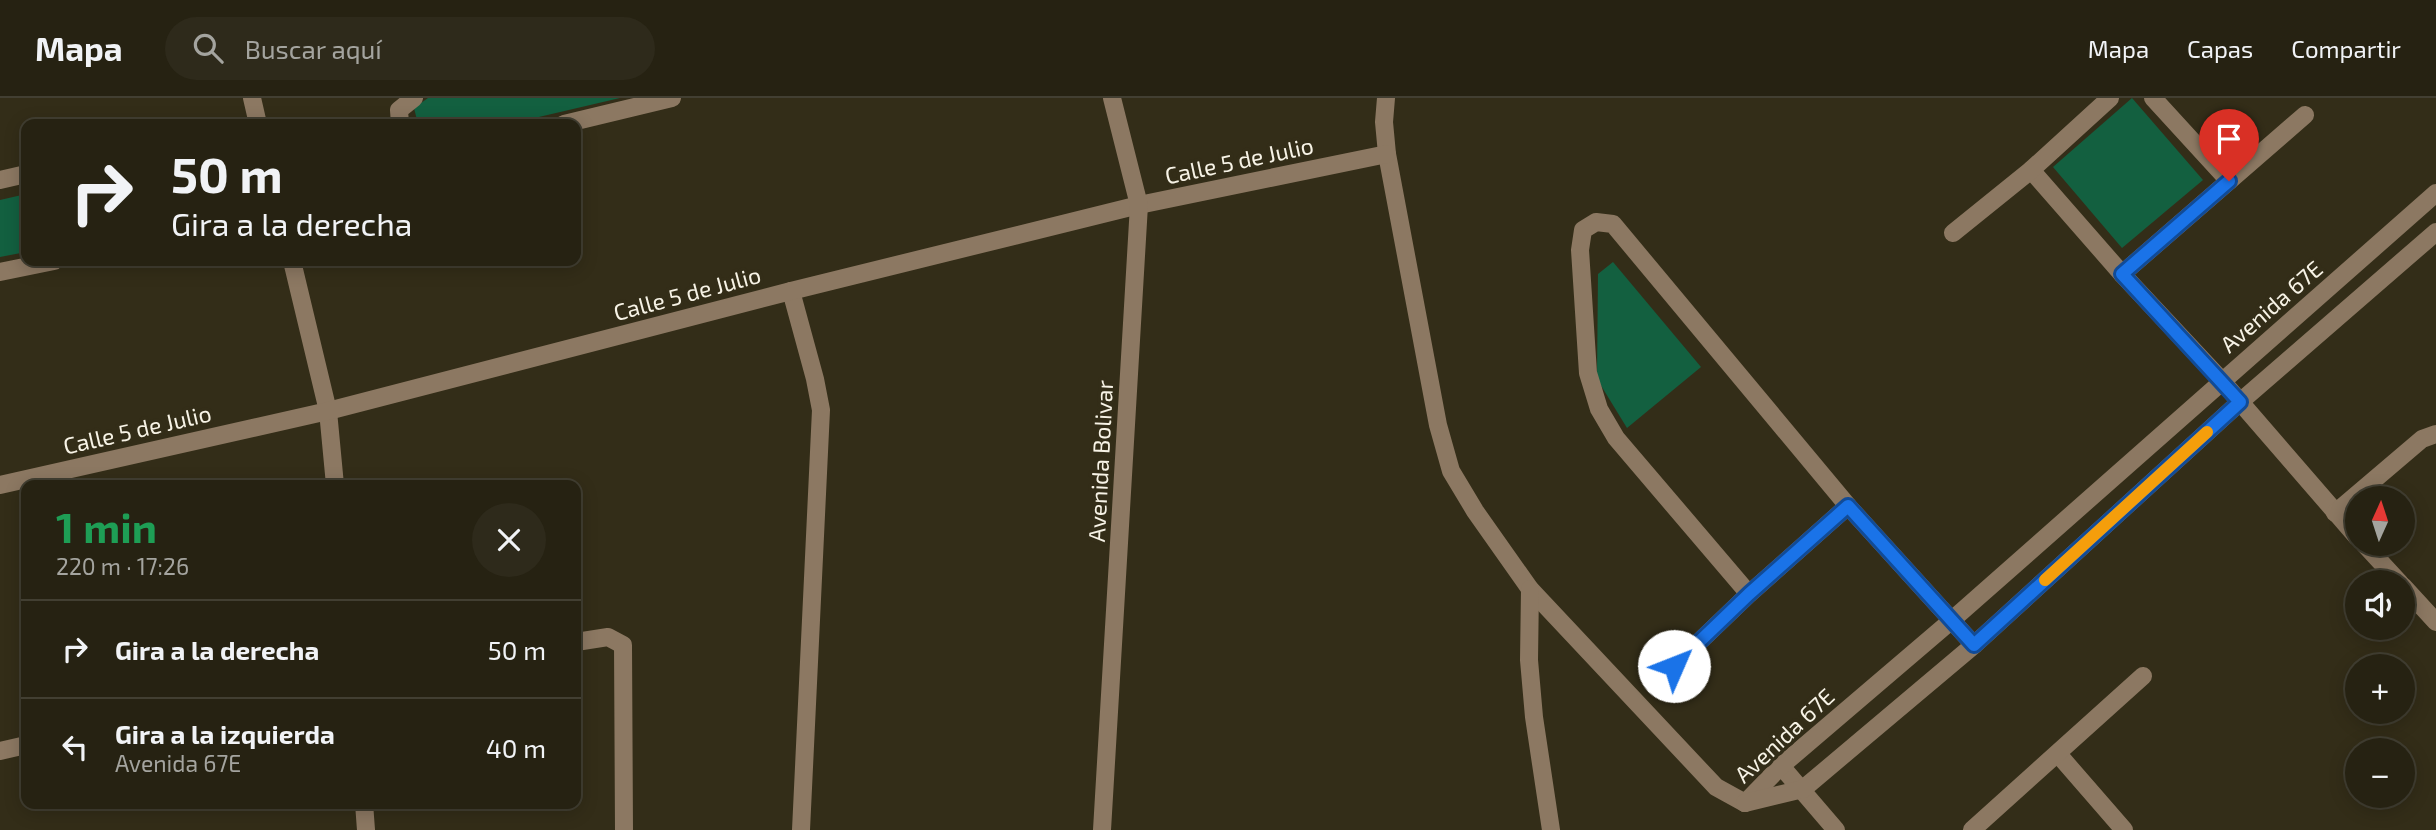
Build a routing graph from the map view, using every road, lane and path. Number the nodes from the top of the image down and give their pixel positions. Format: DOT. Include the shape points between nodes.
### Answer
graph roads {
  1 [pos="252,98"];
  2 [pos="414,98"];
  3 [pos="672,98"];
  4 [pos="1112,98"];
  5 [pos="1386,98"];
  6 [pos="2110,98"];
  7 [pos="2153,98"];
  8 [pos="2305,115"];
  9 [pos="257,119"];
  10 [pos="400,119"];
  11 [pos="581,120"];
  12 [pos="1387,154"];
  13 [pos="2031,170"];
  14 [pos="21,175"];
  15 [pos="0,180"];
  16 [pos="2229,181"];
  17 [pos="2436,193"];
  18 [pos="1139,205"];
  19 [pos="2436,232"];
  20 [pos="1953,233"];
  21 [pos="29,266"];
  22 [pos="293,266"];
  23 [pos="0,272"];
  24 [pos="2122,274"];
  25 [pos="791,291"];
  26 [pos="2222,381"];
  27 [pos="2240,402"];
  28 [pos="328,411"];
  29 [pos="2436,433"];
  30 [pos="21,480"];
  31 [pos="22,480"];
  32 [pos="335,480"];
  33 [pos="0,485"];
  34 [pos="1848,506"];
  35 [pos="2335,513"];
  36 [pos="2345,524"];
  37 [pos="2375,556"];
  38 [pos="2388,570"];
  39 [pos="1530,589"];
  40 [pos="1749,594"];
  41 [pos="2415,599"];
  42 [pos="1952,620"];
  43 [pos="2436,622"];
  44 [pos="581,641"];
  45 [pos="1974,645"];
  46 [pos="1674,666"];
  47 [pos="2143,676"];
  48 [pos="21,746"];
  49 [pos="0,751"];
  50 [pos="2058,754"];
  51 [pos="1781,766"];
  52 [pos="1803,789"];
  53 [pos="1745,803"];
  54 [pos="364,809"];
  55 [pos="366,830"];
  56 [pos="624,830"];
  57 [pos="801,830"];
  58 [pos="1102,830"];
  59 [pos="1551,830"];
  60 [pos="1836,830"];
  61 [pos="1972,830"];
  62 [pos="2124,830"];
  1 -- 9 [label="street"];
  2 -- 10 [label="street" via="399,110"];
  3 -- 11 [label="street"];
  4 -- 18 [label="street, Avenida Bolivar"];
  5 -- 12 [label="street"];
  6 -- 13 [label="street"];
  7 -- 16 [label="street"];
  8 -- 16 [label="street"];
  12 -- 18 [label="street, Calle 5 de Julio"];
  12 -- 39 [label="street" via="1438,425 1451,471"];
  13 -- 20 [label="street"];
  13 -- 24 [label="street"];
  14 -- 15 [label="street"];
  16 -- 24 [label="street"];
  17 -- 26 [label="street, Avenida 67E"];
  18 -- 25 [label="street, Calle 5 de Julio"];
  18 -- 58 [label="street, Avenida Bolivar"];
  19 -- 27 [label="street, Avenida 67E"];
  21 -- 23 [label="street"];
  22 -- 28 [label="street"];
  24 -- 26 [label="street"];
  25 -- 28 [label="street, Calle 5 de Julio"];
  25 -- 57 [label="street" via="821,410"];
  26 -- 27 [label="street"];
  26 -- 42 [label="street, Avenida 67E"];
  27 -- 35 [label="street"];
  27 -- 45 [label="street, Avenida 67E"];
  28 -- 31 [label="street, Calle 5 de Julio"];
  28 -- 32 [label="street"];
  29 -- 35 [label="street" via="2422,439"];
  30 -- 33 [label="street, Calle 5 de Julio"];
  34 -- 40 [label="street"];
  34 -- 40 [label="street" via="1613,224 1597,222 1583,230 1580,250 1588,373 1599,409 1616,438"];
  34 -- 42 [label="street"];
  35 -- 36 [label="street"];
  37 -- 38 [label="street"];
  39 -- 53 [label="street" via="1716,787"];
  39 -- 59 [label="street" via="1529,660"];
  40 -- 46 [label="street"];
  41 -- 43 [label="street"];
  42 -- 45 [label="street"];
  42 -- 51 [label="street, Avenida 67E"];
  44 -- 56 [label="street" via="608,637 623,645"];
  45 -- 52 [label="street, Avenida 67E"];
  47 -- 50 [label="street"];
  48 -- 49 [label="street"];
  50 -- 61 [label="street"];
  50 -- 62 [label="street"];
  51 -- 52 [label="street"];
  51 -- 53 [label="street, Avenida 67E"];
  52 -- 53 [label="street, Avenida 67E"];
  52 -- 60 [label="street"];
  54 -- 55 [label="street"];
}
